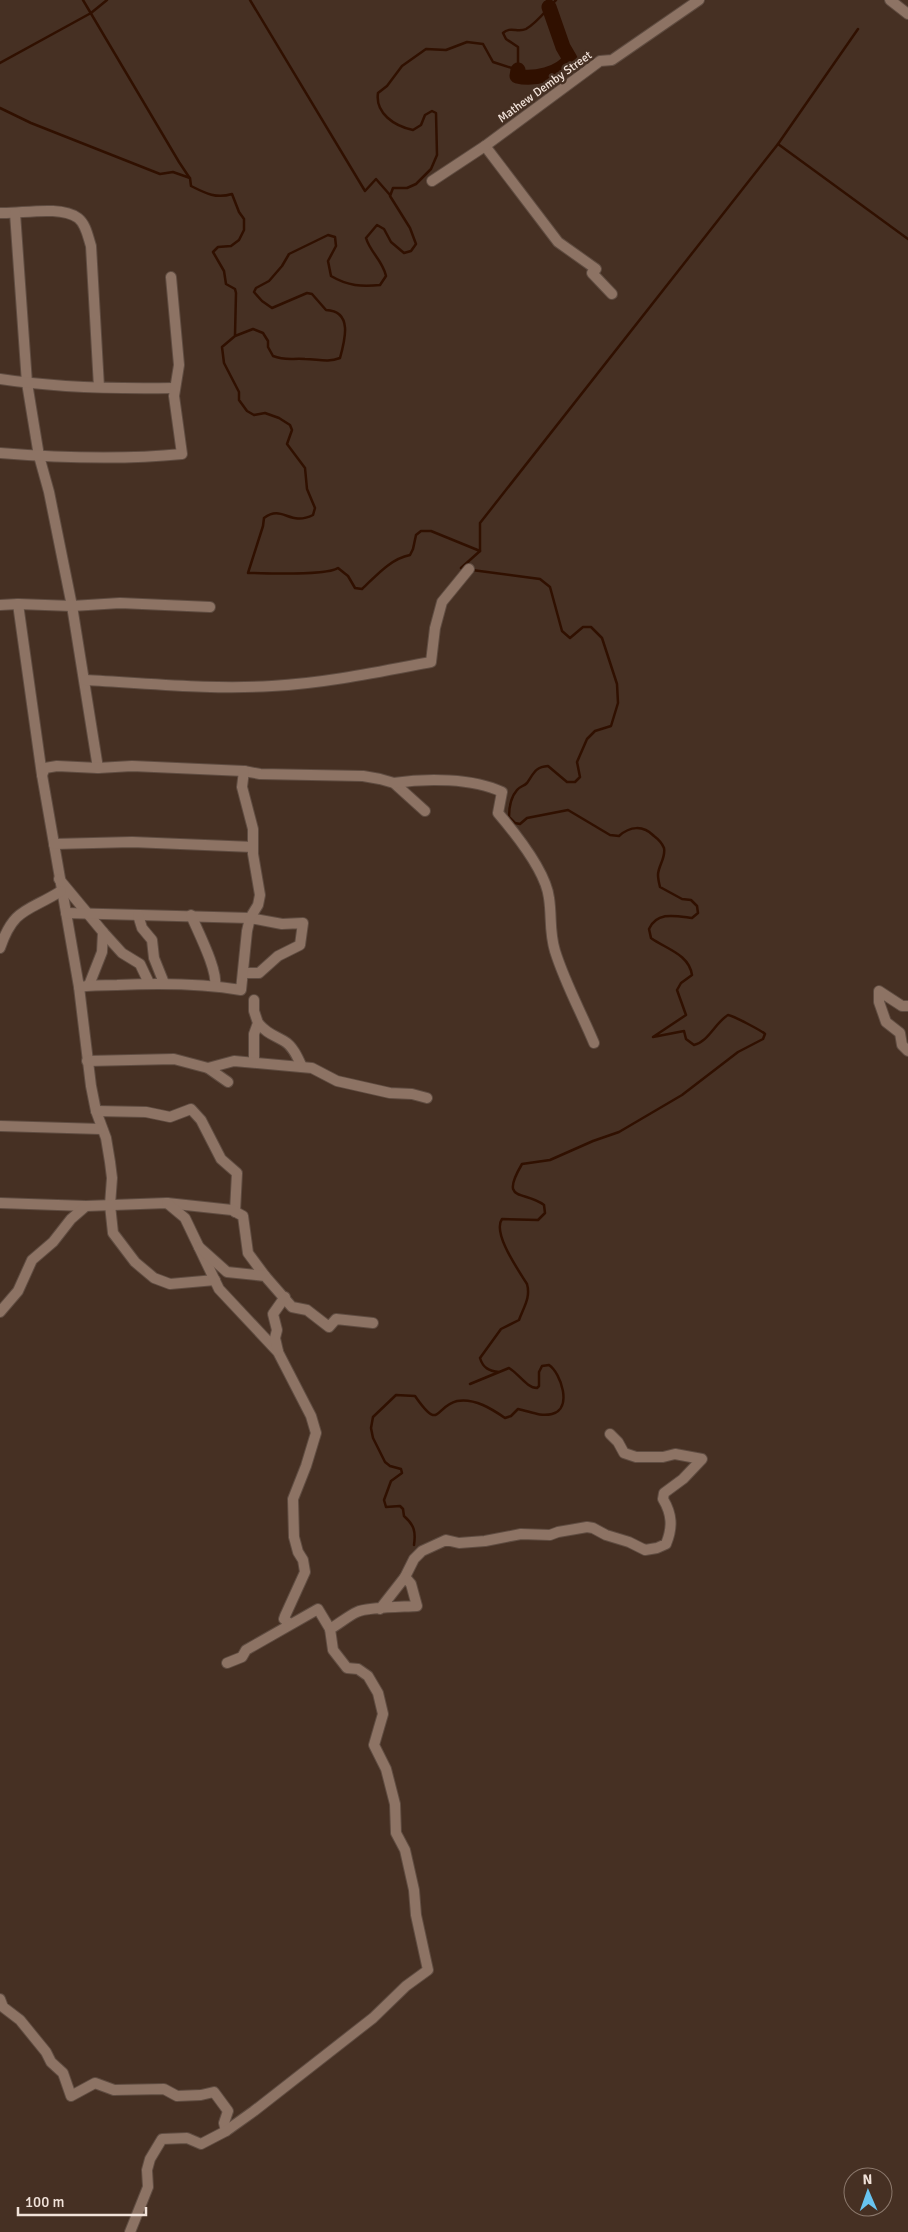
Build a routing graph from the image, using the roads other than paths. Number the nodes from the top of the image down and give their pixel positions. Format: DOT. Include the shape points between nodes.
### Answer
graph roads {
  1 [pos="699,0"];
  2 [pos="890,0"];
  3 [pos="908,14"];
  4 [pos="485,146"];
  5 [pos="432,181"];
  6 [pos="0,213"];
  7 [pos="16,213"];
  8 [pos="171,277"];
  9 [pos="612,294"];
  10 [pos="0,379"];
  11 [pos="27,383"];
  12 [pos="99,387"];
  13 [pos="174,388"];
  14 [pos="0,453"];
  15 [pos="39,456"];
  16 [pos="469,569"];
  17 [pos="18,604"];
  18 [pos="0,605"];
  19 [pos="72,606"];
  20 [pos="210,607"];
  21 [pos="85,680"];
  22 [pos="98,768"];
  23 [pos="244,771"];
  24 [pos="42,775"];
  25 [pos="394,784"];
  26 [pos="425,811"];
  27 [pos="54,844"];
  28 [pos="253,847"];
  29 [pos="59,878"];
  30 [pos="61,891"];
  31 [pos="66,913"];
  32 [pos="88,913"];
  33 [pos="138,915"];
  34 [pos="191,916"];
  35 [pos="250,918"];
  36 [pos="103,932"];
  37 [pos="0,948"];
  38 [pos="244,973"];
  39 [pos="149,983"];
  40 [pos="164,983"];
  41 [pos="84,986"];
  42 [pos="215,986"];
  43 [pos="254,1000"];
  44 [pos="908,1006"];
  45 [pos="258,1023"];
  46 [pos="594,1043"];
  47 [pos="908,1051"];
  48 [pos="87,1061"];
  49 [pos="254,1062"];
  50 [pos="302,1067"];
  51 [pos="208,1068"];
  52 [pos="228,1082"];
  53 [pos="427,1098"];
  54 [pos="96,1111"];
  55 [pos="0,1126"];
  56 [pos="101,1129"];
  57 [pos="167,1203"];
  58 [pos="0,1204"];
  59 [pos="110,1205"];
  60 [pos="86,1206"];
  61 [pos="235,1212"];
  62 [pos="199,1247"];
  63 [pos="265,1276"];
  64 [pos="215,1280"];
  65 [pos="285,1297"];
  66 [pos="0,1312"];
  67 [pos="373,1323"];
  68 [pos="278,1352"];
  69 [pos="610,1434"];
  70 [pos="405,1577"];
  71 [pos="380,1609"];
  72 [pos="290,1624"];
  73 [pos="330,1629"];
  74 [pos="227,1663"];
  75 [pos="0,1999"];
  76 [pos="226,2131"];
  77 [pos="130,2232"];
  1 -- 4 [label="street, Mathew Demby Street" via="612,60 600,61"];
  2 -- 3 [label="street"];
  4 -- 5 [label="street, Mathew Demby Street"];
  4 -- 9 [label="street" via="558,242 596,269 592,273"];
  6 -- 7 [label="street"];
  7 -- 11 [label="street"];
  7 -- 12 [label="street" via="53,211 78,218 83,225 91,246"];
  8 -- 13 [label="street" via="179,365"];
  10 -- 11 [label="street"];
  11 -- 12 [label="street"];
  11 -- 15 [label="street"];
  12 -- 13 [label="street"];
  13 -- 15 [label="street" via="182,454 142,458"];
  14 -- 15 [label="street"];
  15 -- 19 [label="street"];
  16 -- 21 [label="street" via="442,602 431,662 320,682 271,686"];
  17 -- 18 [label="street"];
  17 -- 19 [label="street"];
  17 -- 24 [label="street"];
  19 -- 20 [label="street" via="120,603"];
  19 -- 21 [label="street"];
  21 -- 22 [label="street"];
  22 -- 23 [label="street" via="141,766"];
  22 -- 24 [label="street" via="57,766 45,768"];
  23 -- 25 [label="street" via="363,776"];
  23 -- 28 [label="street" via="242,787 253,829"];
  24 -- 27 [label="street"];
  25 -- 26 [label="street"];
  25 -- 46 [label="street" via="442,780 490,786 502,792 498,812 527,848 547,890 550,932 556,952 566,984"];
  27 -- 28 [label="street" via="141,842"];
  27 -- 29 [label="street"];
  28 -- 35 [label="street" via="260,895"];
  29 -- 30 [label="street"];
  29 -- 32 [label="street"];
  30 -- 31 [label="street"];
  30 -- 37 [label="street" via="16,916 6,930"];
  31 -- 32 [label="street"];
  31 -- 41 [label="street"];
  32 -- 33 [label="street"];
  32 -- 36 [label="street"];
  33 -- 34 [label="street"];
  33 -- 40 [label="street" via="142,928 152,940 154,958"];
  34 -- 35 [label="street"];
  34 -- 42 [label="street" via="211,960"];
  35 -- 38 [label="street"];
  35 -- 38 [label="street" via="282,924 303,923 300,945 278,956 259,972"];
  36 -- 39 [label="street" via="122,953 140,964"];
  36 -- 41 [label="street" via="102,952"];
  38 -- 42 [label="street" via="241,990"];
  39 -- 40 [label="street"];
  39 -- 41 [label="street"];
  40 -- 42 [label="street"];
  41 -- 48 [label="street"];
  43 -- 45 [label="street"];
  44 -- 47 [label="street" via="902,1006 878,988 886,1022 900,1033 902,1045"];
  45 -- 49 [label="street" via="254,1034"];
  45 -- 50 [label="street" via="268,1034 286,1042"];
  48 -- 51 [label="street" via="174,1059"];
  48 -- 54 [label="street"];
  49 -- 50 [label="street"];
  49 -- 51 [label="street" via="234,1061"];
  50 -- 53 [label="street" via="312,1068 338,1081"];
  51 -- 52 [label="street"];
  54 -- 56 [label="street"];
  54 -- 61 [label="street" via="146,1112 170,1117 191,1109 201,1120 221,1159 237,1173"];
  55 -- 56 [label="street"];
  56 -- 59 [label="street" via="106,1138 112,1178"];
  57 -- 59 [label="street"];
  57 -- 61 [label="street"];
  57 -- 62 [label="street" via="184,1218"];
  58 -- 60 [label="street"];
  59 -- 60 [label="street"];
  59 -- 64 [label="street" via="113,1233 135,1262 154,1278 170,1284"];
  60 -- 66 [label="street" via="32,1260 18,1291"];
  61 -- 63 [label="street" via="243,1216 248,1253"];
  62 -- 63 [label="street" via="227,1272"];
  62 -- 64 [label="street"];
  63 -- 65 [label="street"];
  64 -- 68 [label="street" via="230,1302"];
  65 -- 67 [label="street" via="292,1307 307,1310 329,1327 336,1319"];
  65 -- 68 [label="street" via="273,1314"];
  68 -- 72 [label="street" via="311,1416 316,1433 293,1499 294,1537 306,1572 284,1618"];
  69 -- 70 [label="street" via="624,1453 636,1457 675,1454 702,1458 683,1479 664,1493 663,1499 671,1517 666,1544 644,1550 586,1527 550,1535 521,1534 459,1543 446,1540 422,1551"];
  70 -- 71 [label="street"];
  70 -- 71 [label="street" via="417,1606"];
  71 -- 73 [label="street" via="359,1611"];
  72 -- 73 [label="street" via="318,1609"];
  72 -- 74 [label="street" via="246,1650 242,1657"];
  73 -- 76 [label="street" via="333,1650 346,1668 358,1669 368,1676 378,1693 382,1714 374,1744 386,1769 395,1804 396,1833 405,1850 428,1970 373,2018"];
  75 -- 76 [label="street" via="3,2007 20,2020 51,2062 64,2073 71,2096 95,2084 114,2090 164,2089 177,2096 201,2096 214,2092 228,2110 224,2123"];
  76 -- 77 [label="street" via="201,2144 187,2138 162,2139 150,2159 148,2187"];
}
